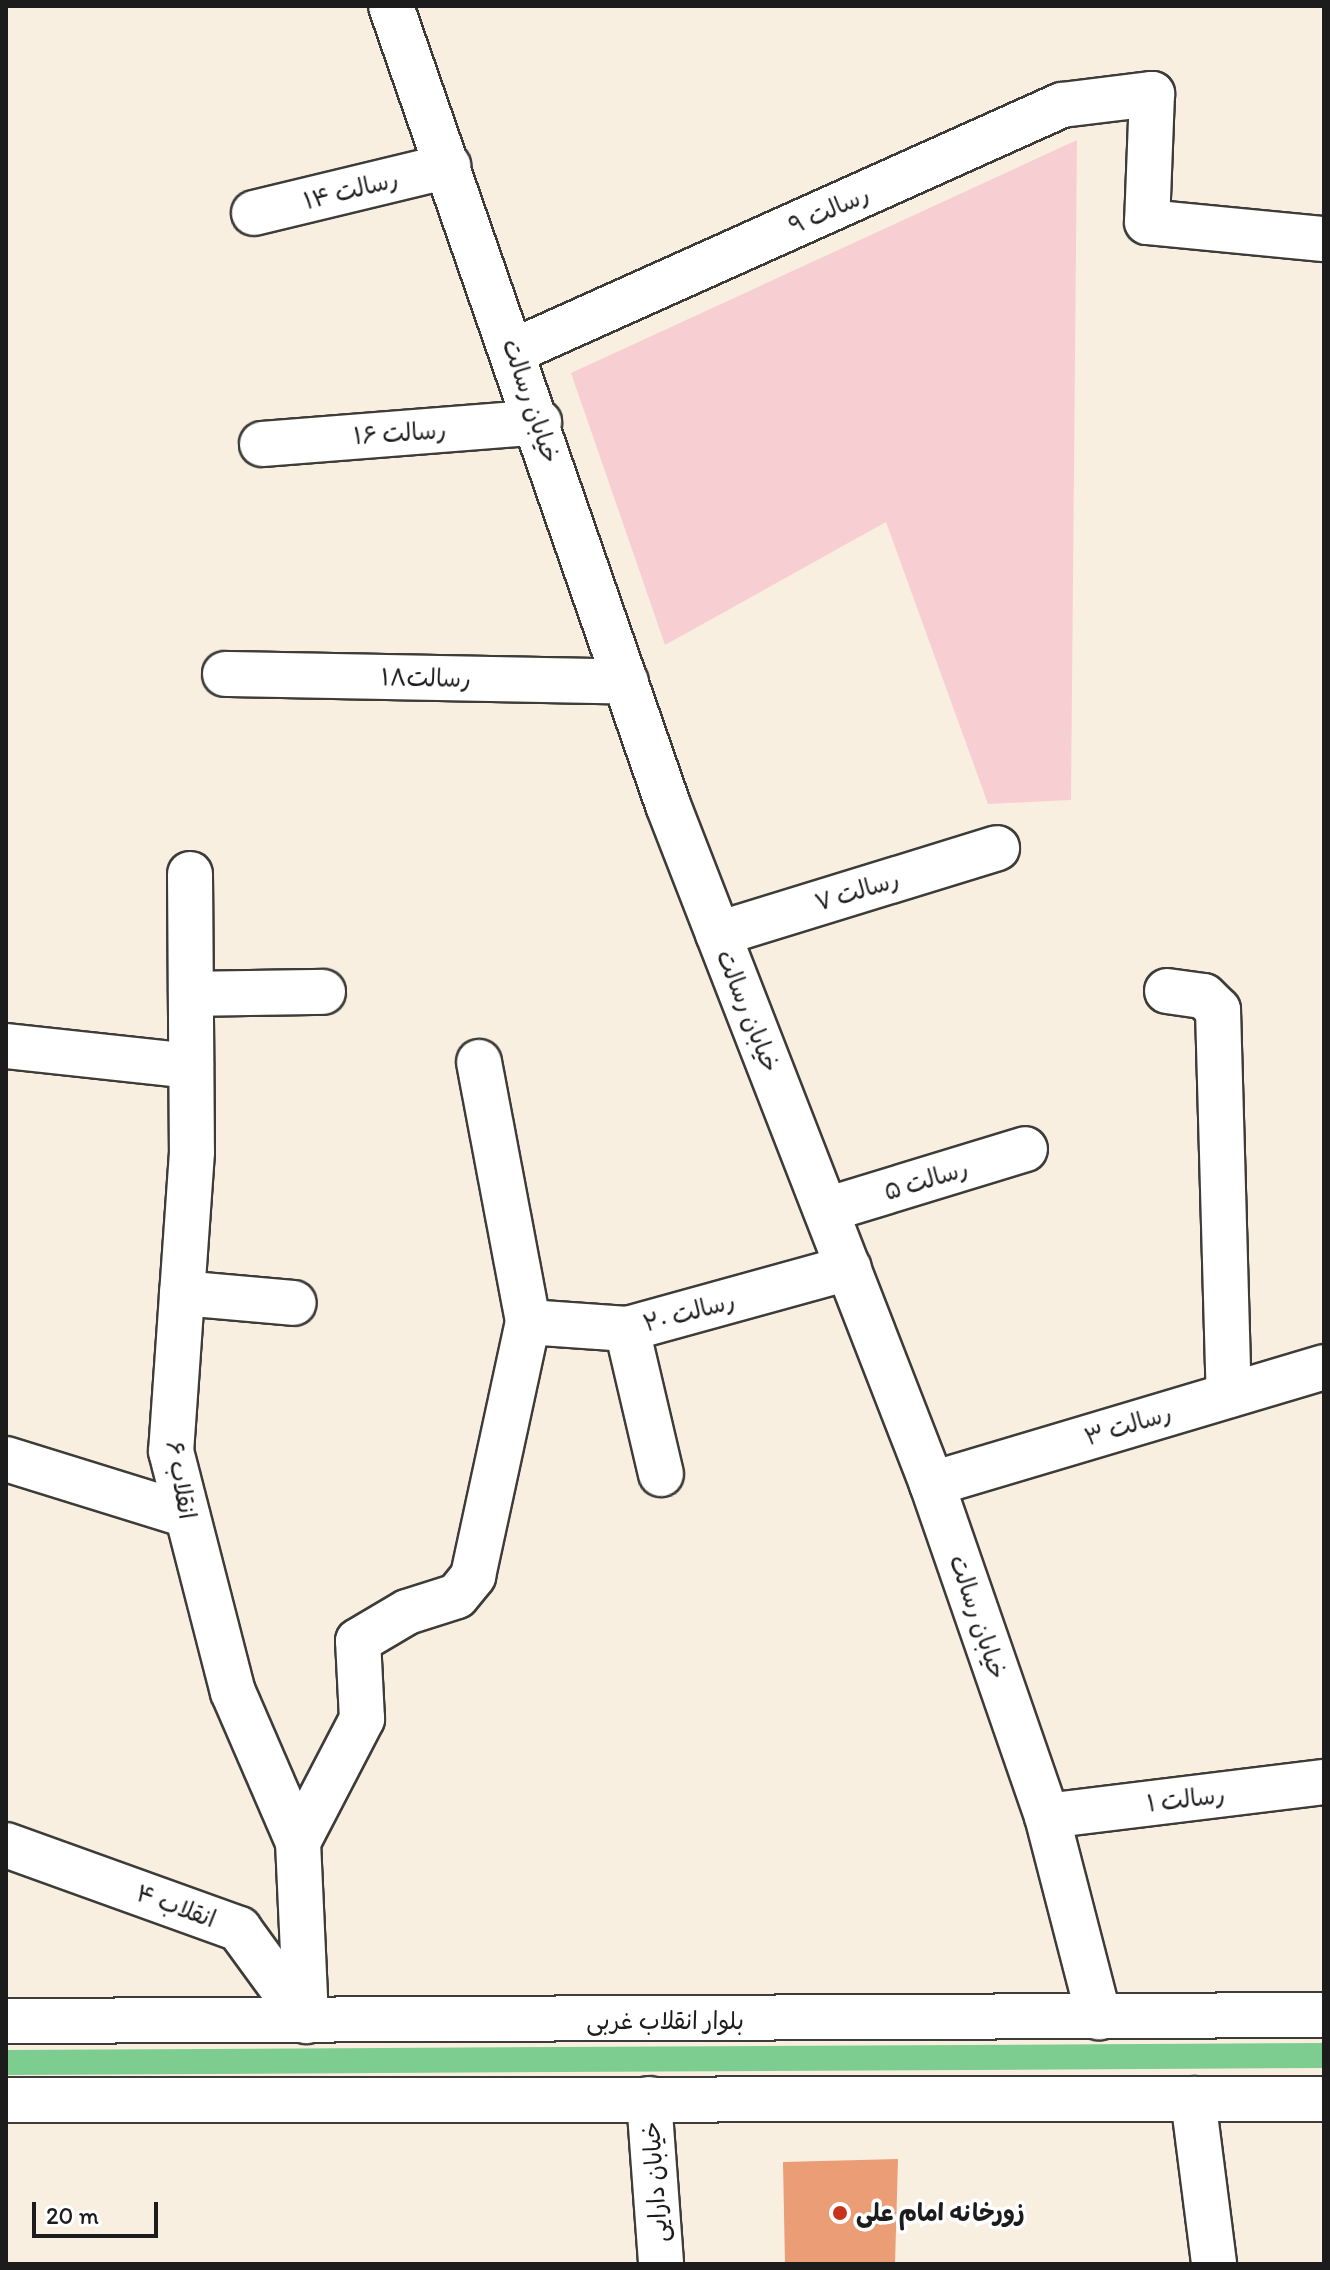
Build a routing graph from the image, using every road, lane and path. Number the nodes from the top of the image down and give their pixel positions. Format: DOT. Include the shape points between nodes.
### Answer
graph roads {
  1 [pos="391,6"];
  2 [pos="448,166"];
  3 [pos="254,213"];
  4 [pos="1324,239"];
  5 [pos="514,351"];
  6 [pos="539,422"];
  7 [pos="262,444"];
  8 [pos="225,674"];
  9 [pos="626,682"];
  10 [pos="997,848"];
  11 [pos="190,874"];
  12 [pos="718,934"];
  13 [pos="1167,991"];
  14 [pos="323,992"];
  15 [pos="191,994"];
  16 [pos="6,1046"];
  17 [pos="479,1062"];
  18 [pos="191,1066"];
  19 [pos="1025,1149"];
  20 [pos="826,1210"];
  21 [pos="849,1268"];
  22 [pos="182,1293"];
  23 [pos="294,1303"];
  24 [pos="528,1322"];
  25 [pos="627,1329"];
  26 [pos="1324,1367"];
  27 [pos="1229,1395"];
  28 [pos="6,1459"];
  29 [pos="661,1474"];
  30 [pos="932,1484"];
  31 [pos="187,1515"];
  32 [pos="1324,1782"];
  33 [pos="1047,1816"];
  34 [pos="298,1842"];
  35 [pos="6,1845"];
  36 [pos="1324,2015"];
  37 [pos="1099,2017"];
  38 [pos="6,2021"];
  39 [pos="306,2021"];
  40 [pos="649,2099"];
  41 [pos="1193,2099"];
  42 [pos="1324,2099"];
  43 [pos="6,2100"];
  44 [pos="661,2264"];
  45 [pos="1214,2264"];
  1 -- 2 [label="street, خیابان رسالت"];
  2 -- 3 [label="street, رسالت ۱۴"];
  2 -- 5 [label="street, خیابان رسالت"];
  4 -- 5 [label="street, رسالت ۹" via="1147,222 1152,94 1062,105"];
  5 -- 6 [label="street, خیابان رسالت"];
  6 -- 7 [label="street, رسالت ۱۶"];
  6 -- 9 [label="street, خیابان رسالت"];
  8 -- 9 [label="street, رسالت۱۸"];
  9 -- 12 [label="street, خیابان رسالت"];
  10 -- 12 [label="street, رسالت ۷"];
  11 -- 15 [label="street, انقلاب ۶"];
  12 -- 20 [label="street, خیابان رسالت"];
  13 -- 27 [label="street" via="1204,996 1218,1010"];
  14 -- 15 [label="street"];
  15 -- 18 [label="street, انقلاب ۶"];
  16 -- 18 [label="street"];
  17 -- 24 [label="street"];
  18 -- 22 [label="street, انقلاب ۶"];
  19 -- 20 [label="street, رسالت ۵"];
  20 -- 21 [label="street, خیابان رسالت"];
  21 -- 25 [label="street, رسالت ۲۰"];
  21 -- 30 [label="street, خیابان رسالت"];
  22 -- 23 [label="street"];
  22 -- 31 [label="street, انقلاب ۶" via="171,1451"];
  24 -- 25 [label="street"];
  24 -- 34 [label="street" via="473,1576 457,1596 407,1612 358,1641 362,1719"];
  25 -- 29 [label="street, رسالت ۲۰"];
  26 -- 27 [label="street, رسالت ۳"];
  27 -- 30 [label="street, رسالت ۳"];
  28 -- 31 [label="street"];
  30 -- 33 [label="street, خیابان رسالت"];
  31 -- 34 [label="street, انقلاب ۶" via="233,1692"];
  32 -- 33 [label="street, رسالت ۱"];
  33 -- 37 [label="street, خیابان رسالت"];
  34 -- 39 [label="street, انقلاب ۶"];
  35 -- 39 [label="street, انقلاب ۴" via="239,1929"];
  36 -- 37 [label="street, بلوار انقلاب غربی"];
  37 -- 39 [label="street, بلوار انقلاب غربی"];
  38 -- 39 [label="street, بلوار انقلاب غربی"];
  40 -- 41 [label="street"];
  40 -- 43 [label="street"];
  40 -- 44 [label="street, خیابان دارایی"];
  41 -- 42 [label="street"];
  41 -- 45 [label="street"];
}
